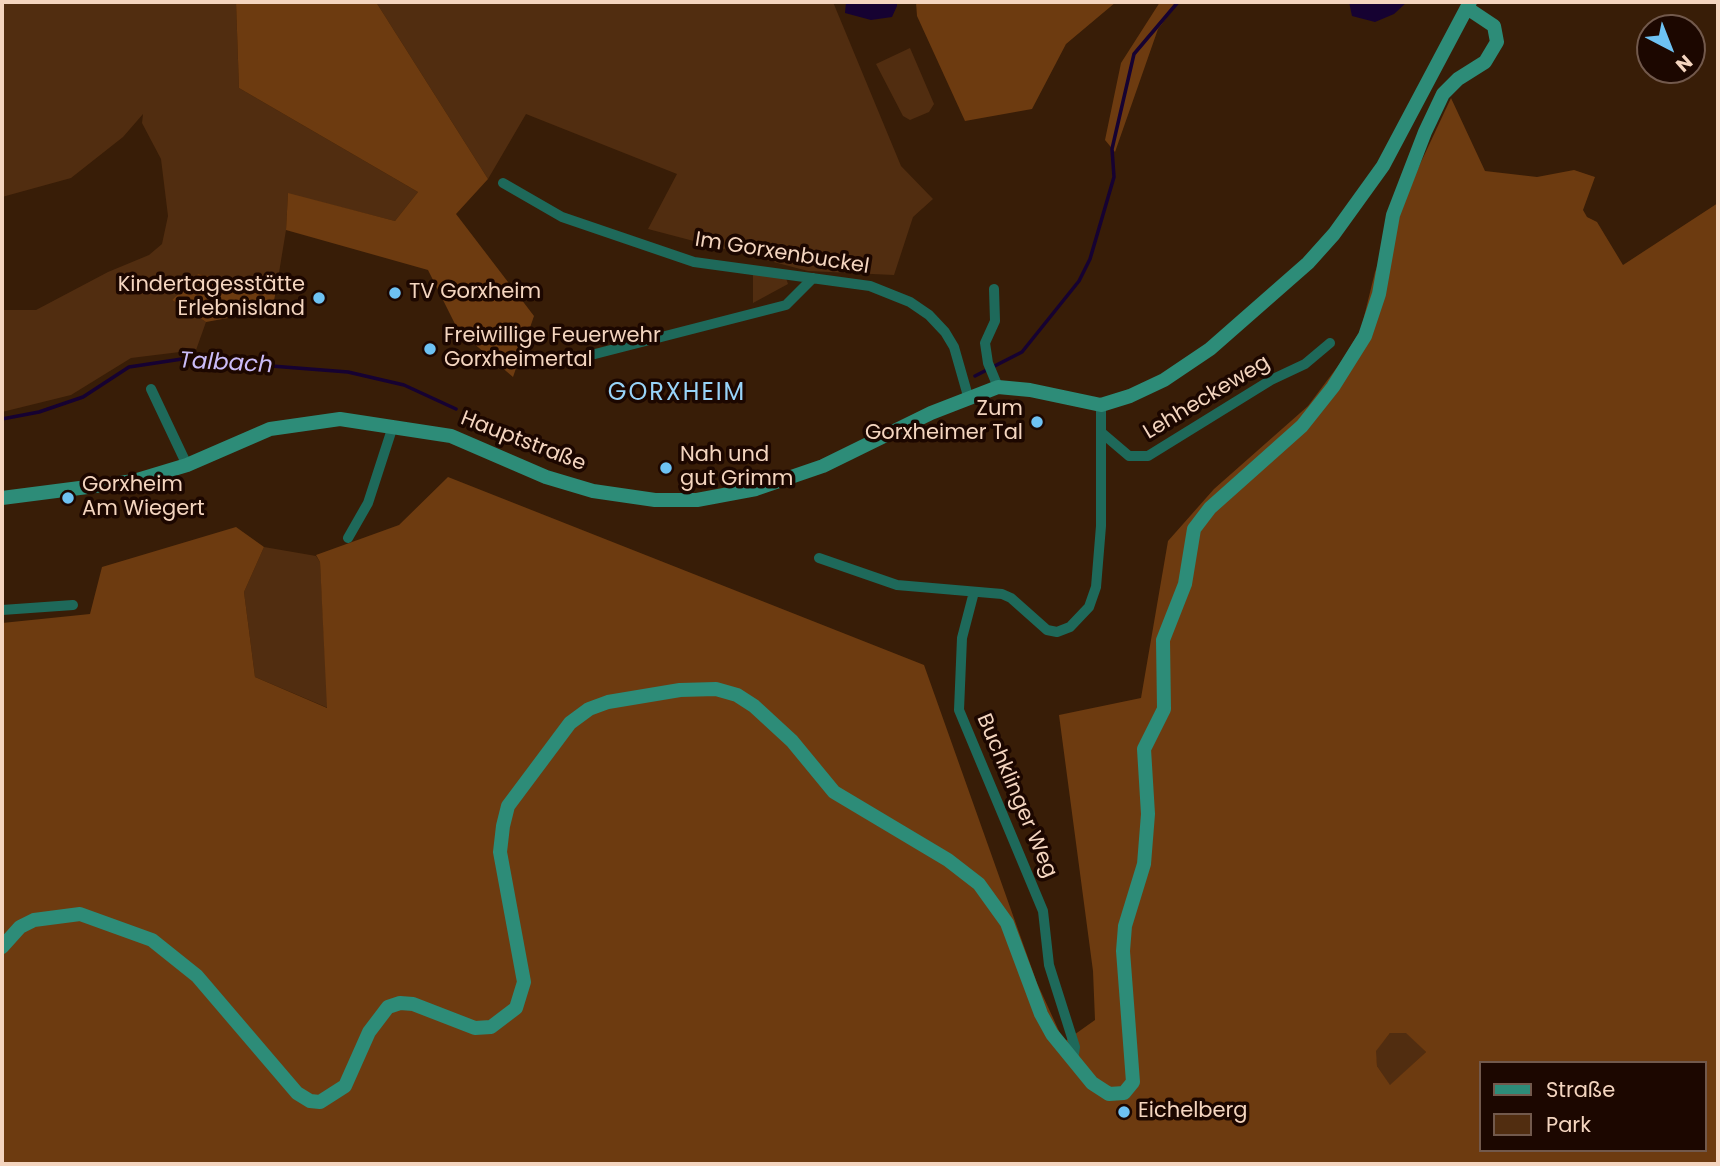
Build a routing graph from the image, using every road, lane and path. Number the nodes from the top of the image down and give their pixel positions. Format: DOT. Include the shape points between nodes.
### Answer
graph roads {
  1 [pos="1469,5"];
  2 [pos="503,183"];
  3 [pos="813,278"];
  4 [pos="994,289"];
  5 [pos="1330,343"];
  6 [pos="595,354"];
  7 [pos="996,381"];
  8 [pos="151,389"];
  9 [pos="968,396"];
  10 [pos="1101,405"];
  11 [pos="393,426"];
  12 [pos="1102,433"];
  13 [pos="187,466"];
  14 [pos="2,498"];
  15 [pos="348,538"];
  16 [pos="819,558"];
  17 [pos="974,592"];
  18 [pos="74,604"];
  19 [pos="2,610"];
  20 [pos="2,947"];
  21 [pos="1073,1060"];
  1 -- 10 [label="street" via="1383,166 1308,263 1178,372"];
  1 -- 21 [label="street" via="1494,26 1497,42 1485,62 1458,79 1438,102 1397,204 1366,336 1302,426 1210,508 1194,529 1185,584 1163,640 1164,709 1144,749 1148,814 1144,864 1125,926 1123,951 1133,1082 1124,1093 1110,1094 1092,1083"];
  2 -- 3 [label="street, Im Gorxenbuckel" via="562,217 694,262"];
  3 -- 6 [label="street" via="786,305"];
  3 -- 9 [label="street, Im Gorxenbuckel" via="870,286 929,315 954,347"];
  4 -- 7 [label="street" via="995,321 985,343"];
  5 -- 12 [label="street, Lehheckeweg" via="1305,364 1148,456 1129,456"];
  7 -- 9 [label="street, Hauptstraße"];
  7 -- 10 [label="street, Hauptstraße"];
  8 -- 13 [label="street"];
  9 -- 11 [label="street, Hauptstraße" via="824,466 756,489 697,499 655,500 593,491 546,477 451,436"];
  10 -- 12 [label="street"];
  11 -- 13 [label="street, Hauptstraße" via="340,419 302,422 270,429"];
  11 -- 15 [label="street" via="368,503"];
  12 -- 17 [label="street" via="1100,565 1089,607 1081,618 1063,630 1047,630 1007,596"];
  13 -- 14 [label="street, Hauptstraße" via="116,486"];
  16 -- 17 [label="street" via="897,585"];
  17 -- 21 [label="street, Buchklinger Weg" via="962,638 959,710 1043,911 1049,965 1075,1047"];
  18 -- 19 [label="street"];
  20 -- 21 [label="street" via="20,927 34,920 80,914 152,940 184,963 212,992 297,1093 320,1102 345,1086 369,1032 388,1007 413,1004 475,1028 491,1027 516,1009 524,982 500,852 503,826 508,806 570,723 608,702 716,689 754,706 792,741 834,792 979,884 1007,923 1041,1014"];
}
